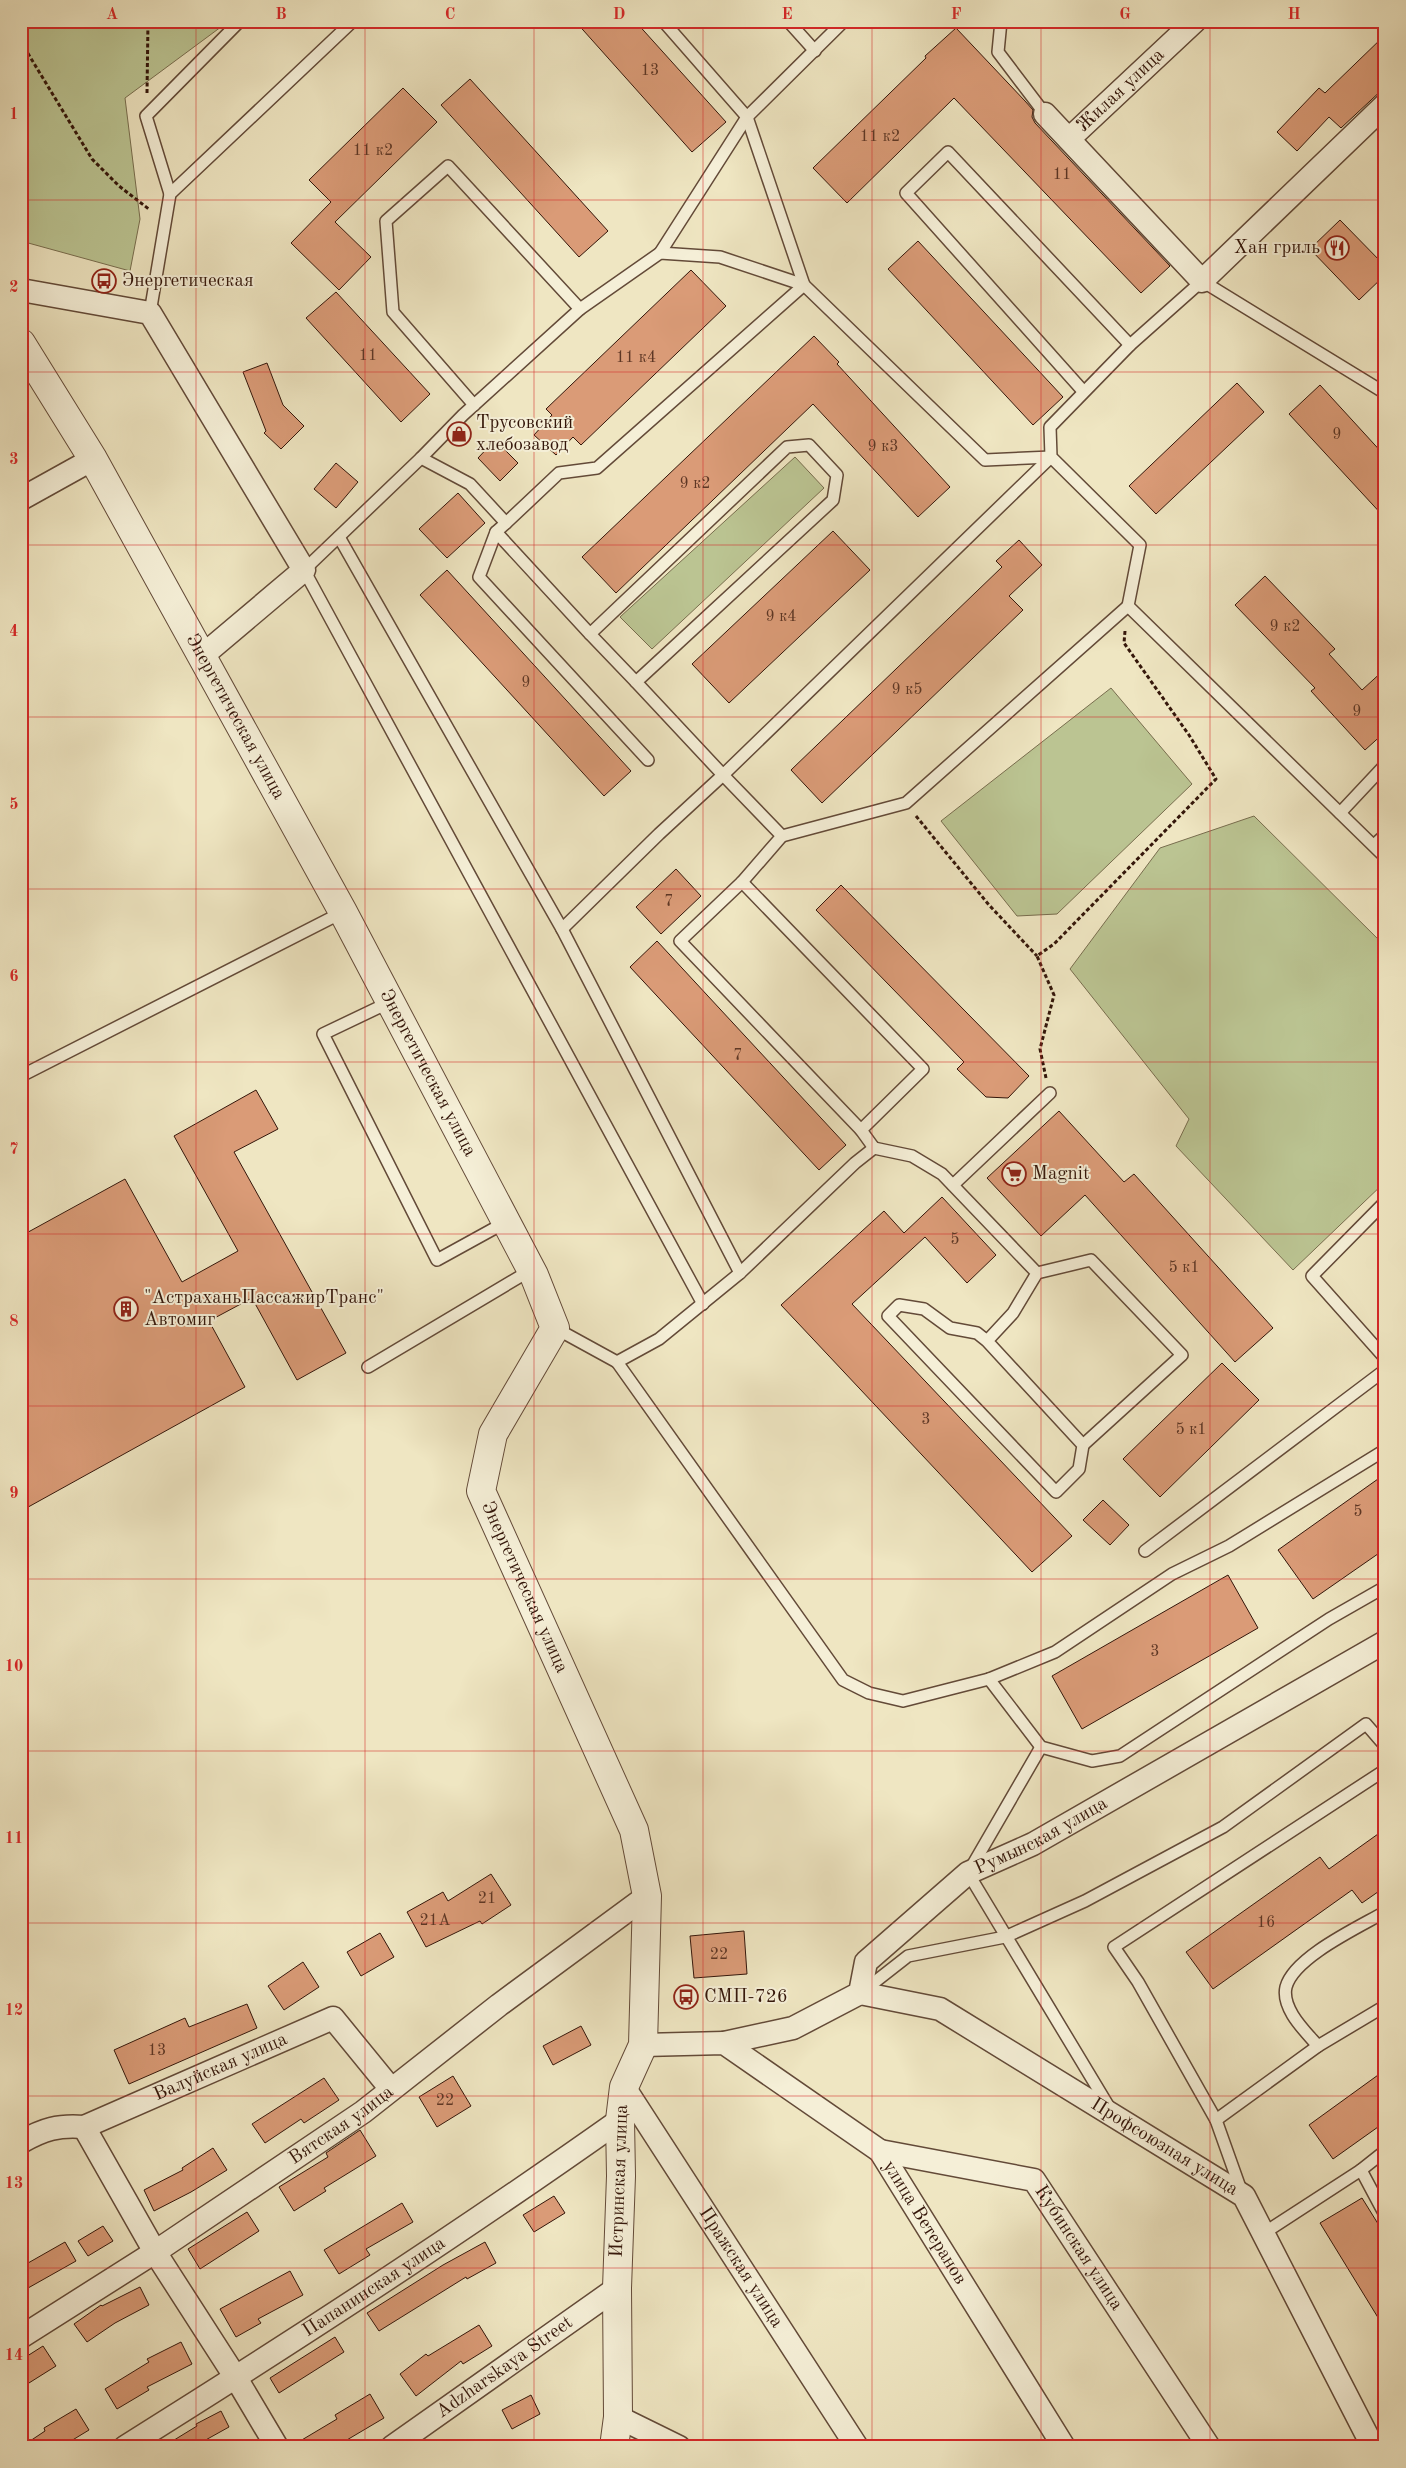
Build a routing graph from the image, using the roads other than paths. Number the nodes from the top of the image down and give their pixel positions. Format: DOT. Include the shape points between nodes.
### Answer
graph roads {
  1 [pos="240,21"];
  2 [pos="353,21"];
  3 [pos="663,21"];
  4 [pos="788,21"];
  5 [pos="844,21"];
  6 [pos="1001,21"];
  7 [pos="1195,21"];
  8 [pos="815,51"];
  9 [pos="1385,105"];
  10 [pos="1045,114"];
  11 [pos="747,116"];
  12 [pos="1069,139"];
  13 [pos="170,194"];
  14 [pos="660,253"];
  15 [pos="1202,281"];
  16 [pos="804,285"];
  17 [pos="21,290"];
  18 [pos="580,309"];
  19 [pos="150,313"];
  20 [pos="21,343"];
  21 [pos="1130,345"];
  22 [pos="1083,391"];
  23 [pos="1385,393"];
  24 [pos="474,404"];
  25 [pos="1051,457"];
  26 [pos="421,458"];
  27 [pos="92,459"];
  28 [pos="21,499"];
  29 [pos="506,523"];
  30 [pos="496,532"];
  31 [pos="339,537"];
  32 [pos="304,570"];
  33 [pos="1128,606"];
  34 [pos="590,634"];
  35 [pos="201,657"];
  36 [pos="636,682"];
  37 [pos="648,760"];
  38 [pos="1385,765"];
  39 [pos="723,775"];
  40 [pos="1340,813"];
  41 [pos="1385,835"];
  42 [pos="782,836"];
  43 [pos="1374,845"];
  44 [pos="1385,857"];
  45 [pos="742,882"];
  46 [pos="343,912"];
  47 [pos="562,929"];
  48 [pos="390,1002"];
  49 [pos="21,1076"];
  50 [pos="1050,1093"];
  51 [pos="861,1130"];
  52 [pos="874,1148"];
  53 [pos="953,1185"];
  54 [pos="1385,1202"];
  55 [pos="506,1222"];
  56 [pos="532,1270"];
  57 [pos="740,1273"];
  58 [pos="1037,1273"];
  59 [pos="703,1304"];
  60 [pos="555,1328"];
  61 [pos="987,1341"];
  62 [pos="1385,1358"];
  63 [pos="617,1362"];
  64 [pos="368,1367"];
  65 [pos="1385,1370"];
  66 [pos="1083,1445"];
  67 [pos="1385,1450"];
  68 [pos="1145,1551"];
  69 [pos="1385,1587"];
  70 [pos="1385,1642"];
  71 [pos="989,1679"];
  72 [pos="1385,1746"];
  73 [pos="1040,1747"];
  74 [pos="1385,1770"];
  75 [pos="634,1830"];
  76 [pos="968,1873"];
  77 [pos="647,1896"];
  78 [pos="1385,1912"];
  79 [pos="1005,1937"];
  80 [pos="860,1993"];
  81 [pos="1385,2006"];
  82 [pos="724,2044"];
  83 [pos="643,2045"];
  84 [pos="1318,2046"];
  85 [pos="624,2087"];
  86 [pos="391,2089"];
  87 [pos="1116,2119"];
  88 [pos="620,2120"];
  89 [pos="1216,2120"];
  90 [pos="84,2127"];
  91 [pos="21,2142"];
  92 [pos="1385,2150"];
  93 [pos="880,2152"];
  94 [pos="1361,2170"];
  95 [pos="1244,2196"];
  96 [pos="1385,2215"];
  97 [pos="1264,2233"];
  98 [pos="155,2252"];
  99 [pos="617,2288"];
  100 [pos="21,2337"];
  101 [pos="236,2378"];
  102 [pos="618,2417"];
  103 [pos="125,2447"];
  104 [pos="277,2447"];
  105 [pos="392,2447"];
  106 [pos="614,2447"];
  107 [pos="679,2447"];
  108 [pos="857,2447"];
  109 [pos="1064,2447"];
  110 [pos="1209,2447"];
  111 [pos="1373,2447"];
  1 -- 13 [label="lane" via="146,116"];
  2 -- 13 [label="lane"];
  3 -- 11 [label="lane"];
  4 -- 8 [label="lane"];
  5 -- 8 [label="lane"];
  6 -- 10 [label="lane" via="998,52"];
  7 -- 12 [label="street, Жилая улица"];
  8 -- 11 [label="lane"];
  9 -- 15 [label="street"];
  10 -- 12 [label="street"];
  11 -- 14 [label="lane"];
  11 -- 16 [label="lane"];
  12 -- 15 [label="street"];
  13 -- 19 [label="lane"];
  14 -- 16 [label="lane" via="720,256"];
  14 -- 18 [label="lane"];
  15 -- 21 [label="lane"];
  15 -- 23 [label="lane"];
  16 -- 25 [label="lane" via="985,460"];
  16 -- 29 [label="lane" via="597,468 559,473"];
  17 -- 19 [label="street"];
  18 -- 24 [label="lane"];
  18 -- 24 [label="lane" via="448,166 386,221 393,312"];
  19 -- 32 [label="street"];
  20 -- 27 [label="street, Энергетическая улица"];
  21 -- 22 [label="lane"];
  21 -- 22 [label="lane" via="948,152 906,193"];
  22 -- 25 [label="lane" via="1050,426"];
  24 -- 26 [label="lane"];
  25 -- 33 [label="lane" via="1140,545"];
  25 -- 39 [label="lane"];
  26 -- 29 [label="lane" via="470,484"];
  26 -- 31 [label="lane"];
  27 -- 28 [label="street"];
  27 -- 35 [label="street, Энергетическая улица"];
  29 -- 30 [label="lane"];
  30 -- 34 [label="lane"];
  30 -- 37 [label="lane" via="478,577"];
  31 -- 32 [label="lane"];
  31 -- 47 [label="lane"];
  32 -- 35 [label="street"];
  32 -- 59 [label="lane"];
  33 -- 40 [label="lane"];
  33 -- 42 [label="lane" via="906,803"];
  34 -- 36 [label="lane"];
  34 -- 36 [label="lane" via="787,447 809,445 837,475 833,500"];
  35 -- 46 [label="street, Энергетическая улица"];
  36 -- 39 [label="lane"];
  38 -- 40 [label="lane"];
  39 -- 42 [label="lane"];
  39 -- 47 [label="lane"];
  40 -- 43 [label="lane"];
  41 -- 43 [label="lane"];
  42 -- 45 [label="lane"];
  43 -- 44 [label="lane"];
  45 -- 51 [label="lane" via="923,1069"];
  45 -- 51 [label="lane" via="680,941"];
  46 -- 48 [label="street, Энергетическая улица"];
  46 -- 49 [label="lane"];
  47 -- 57 [label="lane"];
  48 -- 55 [label="street, Энергетическая улица"];
  48 -- 55 [label="lane" via="323,1034 437,1260"];
  50 -- 53 [label="lane"];
  51 -- 52 [label="lane"];
  52 -- 53 [label="lane" via="912,1156 942,1174"];
  52 -- 57 [label="lane"];
  53 -- 58 [label="lane"];
  54 -- 62 [label="lane" via="1312,1276"];
  55 -- 56 [label="street, Энергетическая улица"];
  56 -- 60 [label="street, Энергетическая улица"];
  56 -- 64 [label="lane"];
  57 -- 59 [label="lane"];
  58 -- 61 [label="lane" via="1013,1313"];
  58 -- 66 [label="lane" via="1091,1260 1182,1355"];
  59 -- 63 [label="lane" via="659,1340"];
  60 -- 63 [label="lane"];
  60 -- 75 [label="street, Энергетическая улица" via="493,1434 481,1491"];
  61 -- 66 [label="lane"];
  61 -- 66 [label="lane" via="977,1333 950,1328 924,1309 900,1305 888,1316 1056,1492 1079,1469"];
  63 -- 71 [label="lane" via="844,1680 868,1693 903,1701"];
  65 -- 68 [label="lane"];
  67 -- 71 [label="lane" via="1229,1546 1172,1574 1055,1652"];
  69 -- 73 [label="lane" via="1329,1619 1120,1756 1092,1760"];
  70 -- 76 [label="street, Румынская улица" via="1033,1844"];
  71 -- 73 [label="lane"];
  72 -- 79 [label="lane" via="1366,1724 1224,1827 1085,1901"];
  73 -- 76 [label="lane"];
  74 -- 89 [label="lane" via="1114,1947 1138,1982"];
  75 -- 77 [label="street, Истринская улица"];
  76 -- 79 [label="lane"];
  76 -- 80 [label="street, Румынская улица" via="866,1962"];
  77 -- 83 [label="street, Истринская улица"];
  77 -- 86 [label="street, Вятская улица"];
  78 -- 84 [label="lane" via="1310,1956 1286,1988 1295,2019"];
  79 -- 80 [label="lane" via="908,1956"];
  79 -- 87 [label="lane"];
  80 -- 82 [label="street" via="792,2028"];
  80 -- 87 [label="street, Профсоюзная улица" via="940,2009"];
  81 -- 84 [label="lane"];
  82 -- 83 [label="street"];
  82 -- 93 [label="street, улица Ветеранов"];
  83 -- 85 [label="street, Истринская улица"];
  84 -- 89 [label="lane"];
  85 -- 88 [label="street, Истринская улица"];
  85 -- 108 [label="street, Пражская улица"];
  86 -- 90 [label="street, Валуйская улица" via="333,2018"];
  86 -- 98 [label="street, Вятская улица"];
  87 -- 95 [label="street, Профсоюзная улица"];
  88 -- 99 [label="street, Истринская улица"];
  88 -- 101 [label="street, Папанинская улица" via="508,2199"];
  89 -- 95 [label="lane"];
  90 -- 91 [label="street, Валуйская улица" via="62,2126 38,2132"];
  90 -- 98 [label="street"];
  92 -- 94 [label="lane"];
  93 -- 109 [label="street, улица Ветеранов"];
  93 -- 110 [label="street, Кубинская улица" via="1034,2180"];
  94 -- 96 [label="lane"];
  94 -- 97 [label="lane"];
  95 -- 97 [label="street, Профсоюзная улица"];
  97 -- 111 [label="street, Профсоюзная улица"];
  98 -- 100 [label="street, Вятская улица"];
  98 -- 101 [label="street"];
  99 -- 102 [label="street, Истринская улица"];
  99 -- 105 [label="street, Adzharskaya Street"];
  101 -- 103 [label="street, Папанинская улица"];
  101 -- 104 [label="street"];
  102 -- 106 [label="street, Истринская улица"];
  102 -- 107 [label="street"];
}
